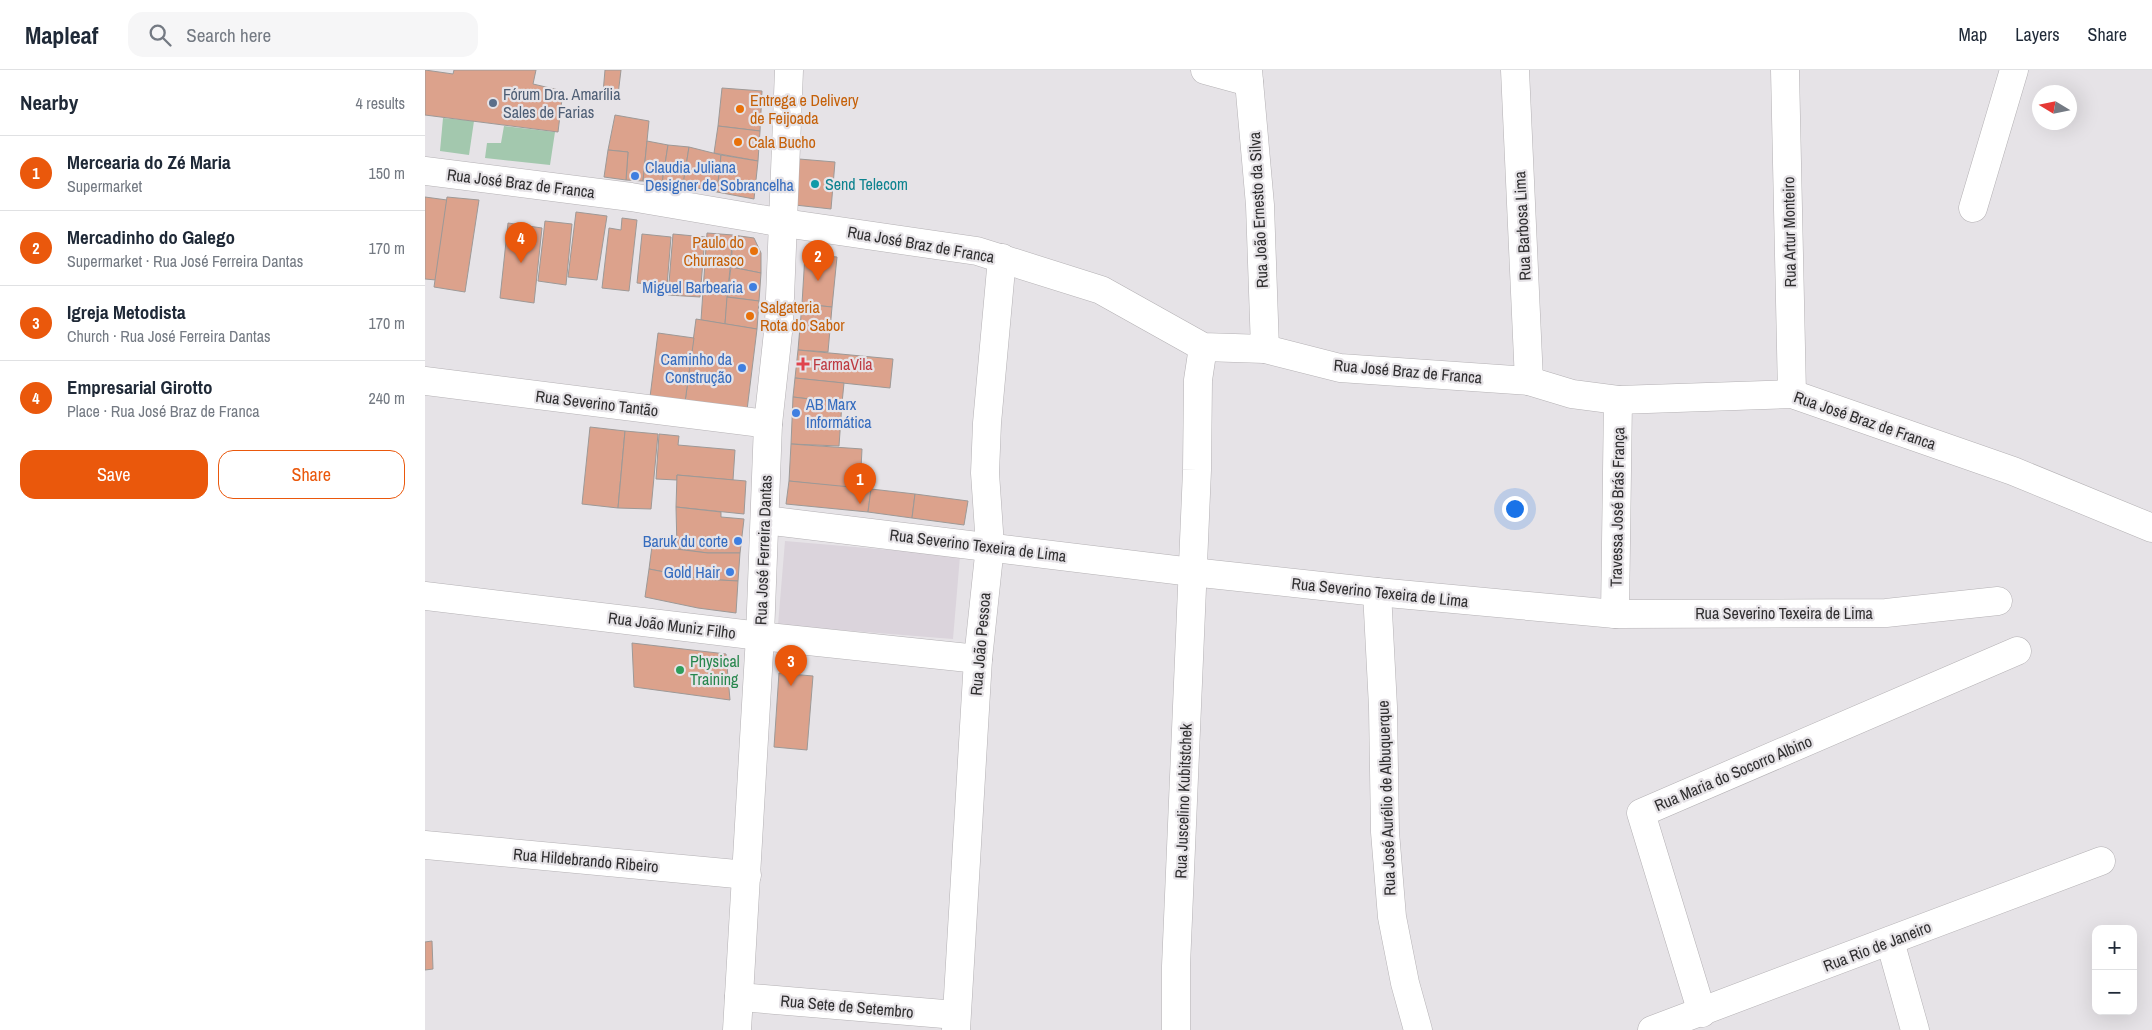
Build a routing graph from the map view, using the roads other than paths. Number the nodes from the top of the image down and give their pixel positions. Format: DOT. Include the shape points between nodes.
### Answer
graph roads {
  1 [pos="789,70"];
  2 [pos="1205,70"];
  3 [pos="1515,70"];
  4 [pos="1785,70"];
  5 [pos="2014,70"];
  6 [pos="1248,76"];
  7 [pos="425,171"];
  8 [pos="1973,208"];
  9 [pos="784,223"];
  10 [pos="1003,258"];
  11 [pos="1203,347"];
  12 [pos="1265,349"];
  13 [pos="425,381"];
  14 [pos="1529,381"];
  15 [pos="1792,394"];
  16 [pos="1618,400"];
  17 [pos="768,424"];
  18 [pos="765,520"];
  19 [pos="2152,528"];
  20 [pos="990,546"];
  21 [pos="1192,572"];
  22 [pos="1377,592"];
  23 [pos="425,596"];
  24 [pos="1998,601"];
  25 [pos="1615,614"];
  26 [pos="760,636"];
  27 [pos="2017,651"];
  28 [pos="978,659"];
  29 [pos="425,845"];
  30 [pos="2101,861"];
  31 [pos="747,875"];
  32 [pos="1890,941"];
  33 [pos="739,997"];
  34 [pos="1702,1012"];
  35 [pos="956,1023"];
  36 [pos="737,1030"];
  37 [pos="1176,1030"];
  38 [pos="1418,1030"];
  39 [pos="1652,1030"];
  40 [pos="1915,1030"];
  1 -- 9 [label="street, Rua José Ferreira Dantas"];
  2 -- 6 [label="street"];
  3 -- 14 [label="street, Rua Barbosa Lima"];
  4 -- 15 [label="street, Rua Artur Monteiro"];
  5 -- 8 [label="street"];
  6 -- 12 [label="street, Rua João Ernesto da Silva" via="1260,205"];
  7 -- 9 [label="street, Rua José Braz de Franca" via="631,197"];
  9 -- 10 [label="street, Rua José Braz de Franca" via="922,241"];
  9 -- 17 [label="street, Rua José Ferreira Dantas" via="779,323"];
  10 -- 11 [label="street, Rua José Braz de Franca" via="1101,290"];
  10 -- 20 [label="street, Rua João Pessoa" via="987,422 985,473"];
  11 -- 12 [label="street, Rua José Braz de Franca"];
  11 -- 21 [label="street" via="1198,380"];
  12 -- 14 [label="street, Rua José Braz de Franca" via="1340,368"];
  13 -- 17 [label="street, Rua Severino Tantão"];
  14 -- 16 [label="street, Rua José Braz de Franca" via="1572,394"];
  15 -- 16 [label="street, Rua José Braz de Franca"];
  15 -- 19 [label="street, Rua José Braz de Franca" via="2013,471"];
  16 -- 25 [label="street, Travessa José Brás França"];
  17 -- 18 [label="street, Rua José Ferreira Dantas"];
  18 -- 20 [label="street, Rua Severino Texeira de Lima"];
  18 -- 26 [label="street, Rua José Ferreira Dantas"];
  20 -- 21 [label="street, Rua Severino Texeira de Lima"];
  20 -- 28 [label="street, Rua João Pessoa"];
  21 -- 22 [label="street, Rua Severino Texeira de Lima"];
  21 -- 37 [label="street, Rua Juscelino Kubitstchek"];
  22 -- 25 [label="street, Rua Severino Texeira de Lima"];
  22 -- 38 [label="street, Rua José Aurélio de Albuquerque" via="1385,832 1391,908 1405,983"];
  23 -- 26 [label="street, Rua João Muniz Filho"];
  24 -- 25 [label="street, Rua Severino Texeira de Lima" via="1886,613"];
  26 -- 28 [label="street, Rua João Muniz Filho"];
  26 -- 31 [label="street, Rua José Ferreira Dantas"];
  27 -- 34 [label="street, Rua Maria do Socorro Albino" via="1641,813"];
  28 -- 35 [label="street, Rua João Pessoa"];
  29 -- 31 [label="street, Rua Hildebrando Ribeiro"];
  30 -- 32 [label="street, Rua Rio de Janeiro"];
  31 -- 33 [label="street, Rua José Ferreira Dantas"];
  32 -- 34 [label="street, Rua Rio de Janeiro"];
  32 -- 40 [label="street"];
  33 -- 35 [label="street, Rua Sete de Setembro"];
  33 -- 36 [label="street, Rua José Ferreira Dantas"];
  34 -- 39 [label="street, Rua Rio de Janeiro"];
}
